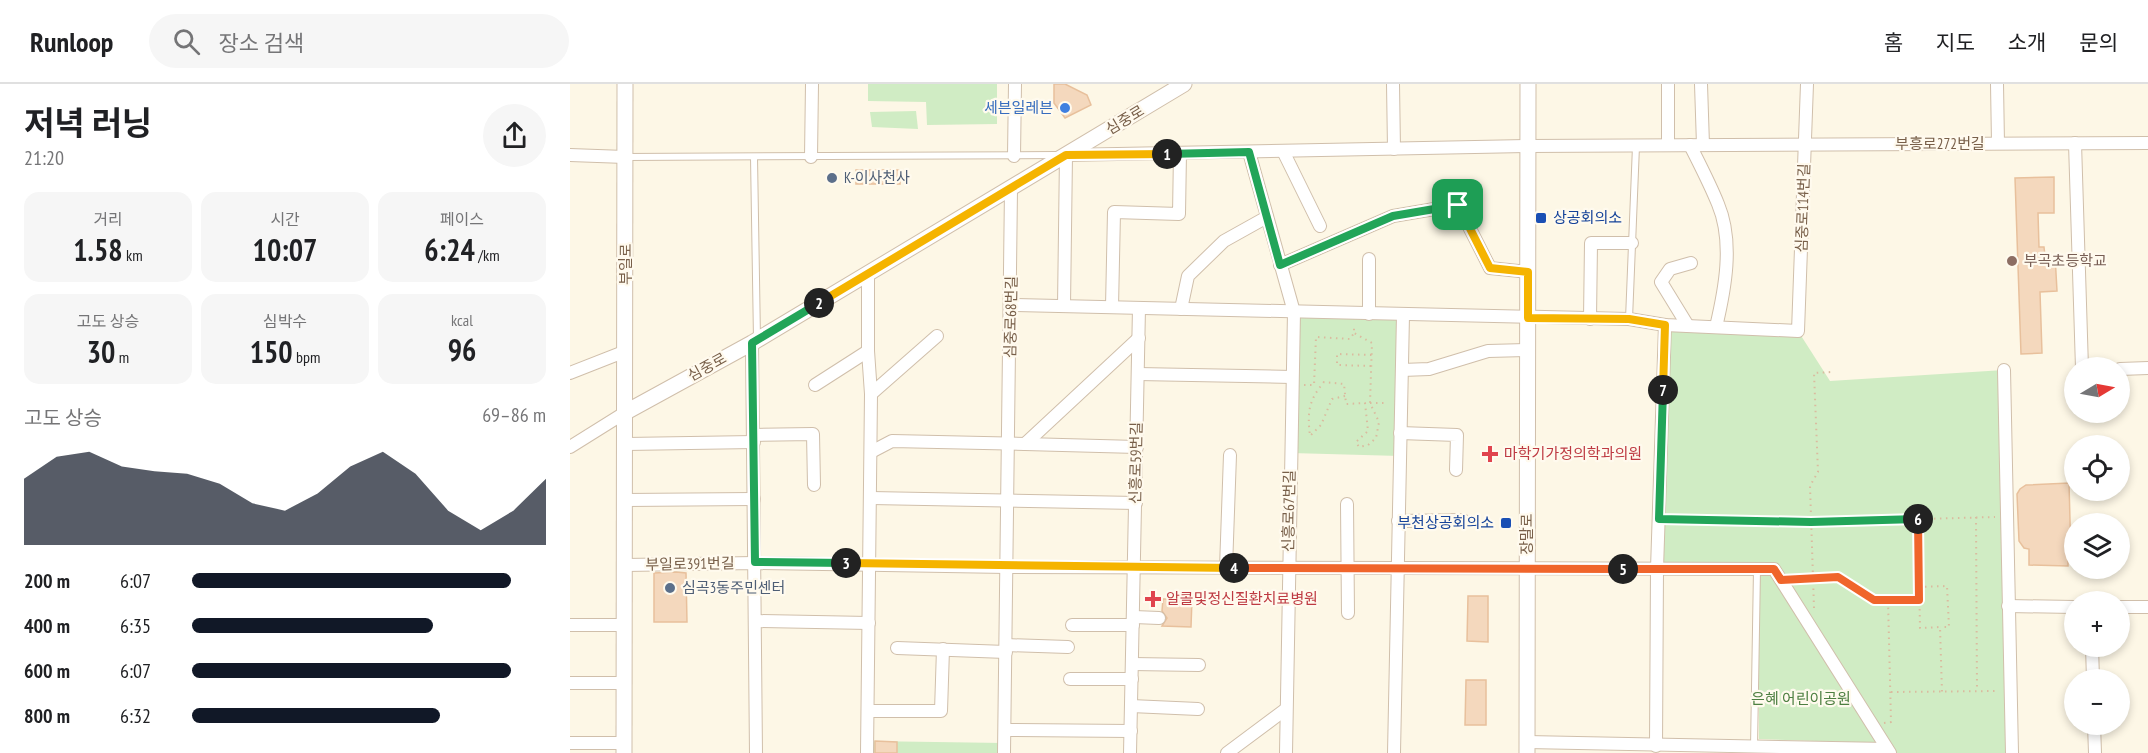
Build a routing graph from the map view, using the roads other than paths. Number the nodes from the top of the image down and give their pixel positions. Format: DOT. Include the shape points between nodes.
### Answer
graph roads {
  1 [pos="625,84"];
  2 [pos="812,84"];
  3 [pos="1015,84"];
  4 [pos="1184,84"];
  5 [pos="1393,84"];
  6 [pos="1528,84"];
  7 [pos="1668,84"];
  8 [pos="1701,84"];
  9 [pos="1807,84"];
  10 [pos="1997,84"];
  11 [pos="1998,143"];
  12 [pos="2075,143"];
  13 [pos="2148,143"];
  14 [pos="1668,145"];
  15 [pos="1696,145"];
  16 [pos="1805,145"];
  17 [pos="1528,146"];
  18 [pos="1636,146"];
  19 [pos="1394,149"];
  20 [pos="1283,151"];
  21 [pos="1249,152"];
  22 [pos="1180,153"];
  23 [pos="570,155"];
  24 [pos="1066,155"];
  25 [pos="1014,156"];
  26 [pos="625,157"];
  27 [pos="754,157"];
  28 [pos="811,157"];
  29 [pos="1011,189"];
  30 [pos="1267,217"];
  31 [pos="1320,226"];
  32 [pos="1632,243"];
  33 [pos="1369,259"];
  34 [pos="1691,263"];
  35 [pos="1280,265"];
  36 [pos="1528,272"];
  37 [pos="868,274"];
  38 [pos="1011,305"];
  39 [pos="1064,306"];
  40 [pos="1112,308"];
  41 [pos="1139,308"];
  42 [pos="1181,309"];
  43 [pos="1294,312"];
  44 [pos="1369,314"];
  45 [pos="1403,315"];
  46 [pos="1528,318"];
  47 [pos="1590,319"];
  48 [pos="1629,319"];
  49 [pos="1665,325"];
  50 [pos="1688,326"];
  51 [pos="1716,327"];
  52 [pos="937,336"];
  53 [pos="1138,338"];
  54 [pos="754,342"];
  55 [pos="1528,350"];
  56 [pos="626,351"];
  57 [pos="868,351"];
  58 [pos="2082,357"];
  59 [pos="2148,368"];
  60 [pos="2130,369"];
  61 [pos="1402,370"];
  62 [pos="2004,370"];
  63 [pos="570,373"];
  64 [pos="1138,374"];
  65 [pos="1292,381"];
  66 [pos="815,385"];
  67 [pos="871,394"];
  68 [pos="626,412"];
  69 [pos="1400,433"];
  70 [pos="754,439"];
  71 [pos="626,444"];
  72 [pos="1025,444"];
  73 [pos="1009,445"];
  74 [pos="570,447"];
  75 [pos="1137,447"];
  76 [pos="871,452"];
  77 [pos="1230,455"];
  78 [pos="1456,470"];
  79 [pos="814,485"];
  80 [pos="754,498"];
  81 [pos="871,498"];
  82 [pos="625,500"];
  83 [pos="1008,502"];
  84 [pos="1136,503"];
  85 [pos="1347,504"];
  86 [pos="1464,519"];
  87 [pos="1398,521"];
  88 [pos="755,562"];
  89 [pos="870,563"];
  90 [pos="625,565"];
  91 [pos="1007,567"];
  92 [pos="1135,567"];
  93 [pos="1226,568"];
  94 [pos="1288,568"];
  95 [pos="1348,568"];
  96 [pos="1397,568"];
  97 [pos="1527,569"];
  98 [pos="1657,569"];
  99 [pos="1756,569"];
  100 [pos="2008,606"];
  101 [pos="2064,606"];
  102 [pos="2130,607"];
  103 [pos="2148,607"];
  104 [pos="1348,613"];
  105 [pos="1159,618"];
  106 [pos="756,621"];
  107 [pos="1133,621"];
  108 [pos="869,623"];
  109 [pos="570,625"];
  110 [pos="625,625"];
  111 [pos="1072,625"];
  112 [pos="1068,647"];
  113 [pos="897,648"];
  114 [pos="943,649"];
  115 [pos="1006,649"];
  116 [pos="1132,664"];
  117 [pos="1199,665"];
  118 [pos="1070,679"];
  119 [pos="1132,680"];
  120 [pos="570,683"];
  121 [pos="624,683"];
  122 [pos="1131,706"];
  123 [pos="1198,709"];
  124 [pos="1286,709"];
  125 [pos="868,711"];
  126 [pos="1005,730"];
  127 [pos="1131,730"];
  128 [pos="2094,735"];
  129 [pos="570,743"];
  130 [pos="1656,746"];
  131 [pos="1754,747"];
  132 [pos="624,748"];
  133 [pos="1527,748"];
  134 [pos="1797,750"];
  135 [pos="1830,750"];
  136 [pos="1855,751"];
  137 [pos="1888,751"];
  138 [pos="756,753"];
  139 [pos="867,753"];
  140 [pos="1004,753"];
  141 [pos="1130,753"];
  142 [pos="1227,753"];
  143 [pos="1286,753"];
  144 [pos="1394,753"];
  145 [pos="2012,753"];
  146 [pos="2095,753"];
  1 -- 26 [label="street, 부일로"];
  2 -- 28 [label="street"];
  3 -- 25 [label="street"];
  4 -- 24 [label="street, 심중로"];
  5 -- 19 [label="street"];
  6 -- 17 [label="street, 장말로"];
  7 -- 14 [label="street"];
  8 -- 15 [label="street"];
  9 -- 16 [label="street, 심중로114번길"];
  10 -- 11 [label="street"];
  11 -- 12 [label="street, 부흥로272번길"];
  11 -- 16 [label="street, 부흥로272번길"];
  12 -- 13 [label="street, 부흥로272번길"];
  12 -- 58 [label="street"];
  14 -- 15 [label="street, 부흥로272번길"];
  14 -- 18 [label="street, 부흥로272번길"];
  15 -- 16 [label="street, 부흥로272번길"];
  15 -- 51 [label="street" via="1719,206 1725,236 1726,286"];
  16 -- 51 [label="street, 심중로114번길" via="1798,331"];
  17 -- 18 [label="street, 부흥로272번길"];
  17 -- 19 [label="street, 부흥로272번길"];
  17 -- 36 [label="street, 장말로"];
  18 -- 32 [label="lane"];
  19 -- 20 [label="street, 부흥로272번길"];
  20 -- 21 [label="street, 부흥로272번길"];
  20 -- 31 [label="street"];
  21 -- 22 [label="street, 부흥로272번길"];
  21 -- 30 [label="street, 신흥로67번길"];
  22 -- 24 [label="street, 부흥로272번길"];
  22 -- 40 [label="street" via="1179,214 1114,212"];
  23 -- 26 [label="street"];
  24 -- 25 [label="lane"];
  24 -- 29 [label="street, 심중로"];
  24 -- 39 [label="street"];
  25 -- 28 [label="lane"];
  26 -- 27 [label="lane"];
  26 -- 56 [label="street, 부일로"];
  27 -- 28 [label="lane"];
  27 -- 54 [label="lane"];
  29 -- 37 [label="street, 심중로"];
  29 -- 38 [label="street, 심중로68번길"];
  30 -- 35 [label="street, 신흥로67번길"];
  30 -- 42 [label="street" via="1224,241 1188,276"];
  32 -- 47 [label="street" via="1591,243"];
  32 -- 48 [label="lane"];
  33 -- 44 [label="street"];
  34 -- 50 [label="street" via="1670,269 1661,282"];
  35 -- 36 [label="street" via="1393,216 1458,205 1490,268"];
  35 -- 43 [label="street, 신흥로67번길"];
  36 -- 46 [label="street, 장말로"];
  37 -- 54 [label="street, 심중로"];
  37 -- 57 [label="street"];
  38 -- 39 [label="street"];
  38 -- 73 [label="street, 심중로68번길"];
  39 -- 40 [label="street"];
  40 -- 41 [label="street"];
  41 -- 42 [label="street"];
  41 -- 53 [label="street, 신흥로59번길"];
  42 -- 43 [label="street"];
  43 -- 44 [label="street"];
  43 -- 65 [label="street, 신흥로67번길"];
  44 -- 45 [label="street"];
  45 -- 46 [label="street"];
  45 -- 61 [label="street"];
  46 -- 47 [label="street"];
  46 -- 55 [label="street, 장말로"];
  47 -- 48 [label="street"];
  48 -- 49 [label="street"];
  49 -- 50 [label="street"];
  49 -- 98 [label="street"];
  50 -- 51 [label="street"];
  52 -- 67 [label="street"];
  53 -- 64 [label="street, 신흥로59번길"];
  53 -- 72 [label="street"];
  54 -- 68 [label="street, 심중로"];
  54 -- 70 [label="street"];
  55 -- 61 [label="street" via="1488,351 1429,369"];
  55 -- 97 [label="street, 장말로"];
  56 -- 63 [label="street"];
  56 -- 68 [label="street, 부일로"];
  57 -- 66 [label="street"];
  57 -- 67 [label="street"];
  59 -- 60 [label="street"];
  61 -- 69 [label="street"];
  62 -- 100 [label="street"];
  64 -- 65 [label="street"];
  64 -- 75 [label="street, 신흥로59번길"];
  65 -- 94 [label="street, 신흥로67번길"];
  67 -- 76 [label="street"];
  68 -- 71 [label="street, 부일로"];
  68 -- 74 [label="street, 심중로"];
  69 -- 78 [label="street" via="1457,435"];
  69 -- 87 [label="street"];
  70 -- 71 [label="street"];
  70 -- 79 [label="street" via="813,434"];
  70 -- 80 [label="street"];
  71 -- 82 [label="street, 부일로"];
  72 -- 73 [label="street"];
  72 -- 75 [label="street"];
  73 -- 76 [label="street" via="892,441"];
  73 -- 83 [label="street, 심중로68번길"];
  75 -- 84 [label="street, 신흥로59번길"];
  76 -- 81 [label="street"];
  77 -- 93 [label="street"];
  80 -- 82 [label="street"];
  80 -- 88 [label="street"];
  81 -- 83 [label="street"];
  81 -- 89 [label="street"];
  82 -- 90 [label="street, 부일로"];
  83 -- 84 [label="street"];
  83 -- 91 [label="street, 심중로68번길"];
  84 -- 92 [label="street, 신흥로59번길"];
  85 -- 95 [label="street"];
  86 -- 87 [label="street"];
  87 -- 96 [label="street"];
  88 -- 89 [label="street, 부일로391번길"];
  88 -- 90 [label="street, 부일로391번길"];
  88 -- 106 [label="street"];
  89 -- 91 [label="street, 부일로391번길"];
  89 -- 108 [label="street"];
  90 -- 110 [label="street, 부일로"];
  91 -- 92 [label="street, 부일로391번길"];
  91 -- 115 [label="street, 심중로68번길"];
  92 -- 93 [label="street, 부일로391번길"];
  92 -- 107 [label="street, 신흥로59번길"];
  93 -- 94 [label="street, 부일로391번길"];
  94 -- 95 [label="street, 부일로391번길"];
  94 -- 124 [label="street, 신흥로67번길"];
  95 -- 96 [label="street, 부일로391번길"];
  95 -- 104 [label="street"];
  96 -- 97 [label="street, 부일로391번길"];
  96 -- 144 [label="street"];
  97 -- 98 [label="street, 부일로391번길"];
  97 -- 133 [label="street, 장말로"];
  98 -- 99 [label="street, 부일로391번길"];
  98 -- 130 [label="street"];
  99 -- 131 [label="lane"];
  99 -- 137 [label="street" via="1774,569"];
  100 -- 101 [label="street"];
  100 -- 145 [label="street"];
  102 -- 103 [label="street"];
  105 -- 107 [label="street"];
  106 -- 108 [label="street"];
  106 -- 138 [label="street"];
  107 -- 111 [label="street"];
  107 -- 116 [label="street, 신흥로59번길"];
  108 -- 125 [label="street"];
  109 -- 110 [label="street"];
  110 -- 121 [label="street, 부일로"];
  112 -- 115 [label="street"];
  113 -- 114 [label="street"];
  114 -- 115 [label="street"];
  114 -- 125 [label="street" via="941,711"];
  115 -- 126 [label="street, 심중로68번길"];
  116 -- 117 [label="street"];
  116 -- 119 [label="street, 신흥로59번길"];
  118 -- 119 [label="street"];
  119 -- 122 [label="street, 신흥로59번길"];
  120 -- 121 [label="street"];
  121 -- 132 [label="street, 부일로"];
  122 -- 123 [label="street"];
  122 -- 127 [label="street, 신흥로59번길"];
  124 -- 142 [label="street"];
  124 -- 143 [label="street, 신흥로67번길"];
  125 -- 139 [label="street"];
  126 -- 127 [label="street"];
  126 -- 140 [label="street, 심중로68번길"];
  127 -- 141 [label="street, 신흥로59번길"];
  128 -- 146 [label="street"];
  129 -- 132 [label="street"];
  130 -- 131 [label="street"];
  130 -- 133 [label="street"];
  131 -- 134 [label="street"];
  134 -- 135 [label="street"];
  135 -- 136 [label="street"];
  136 -- 137 [label="street"];
}
